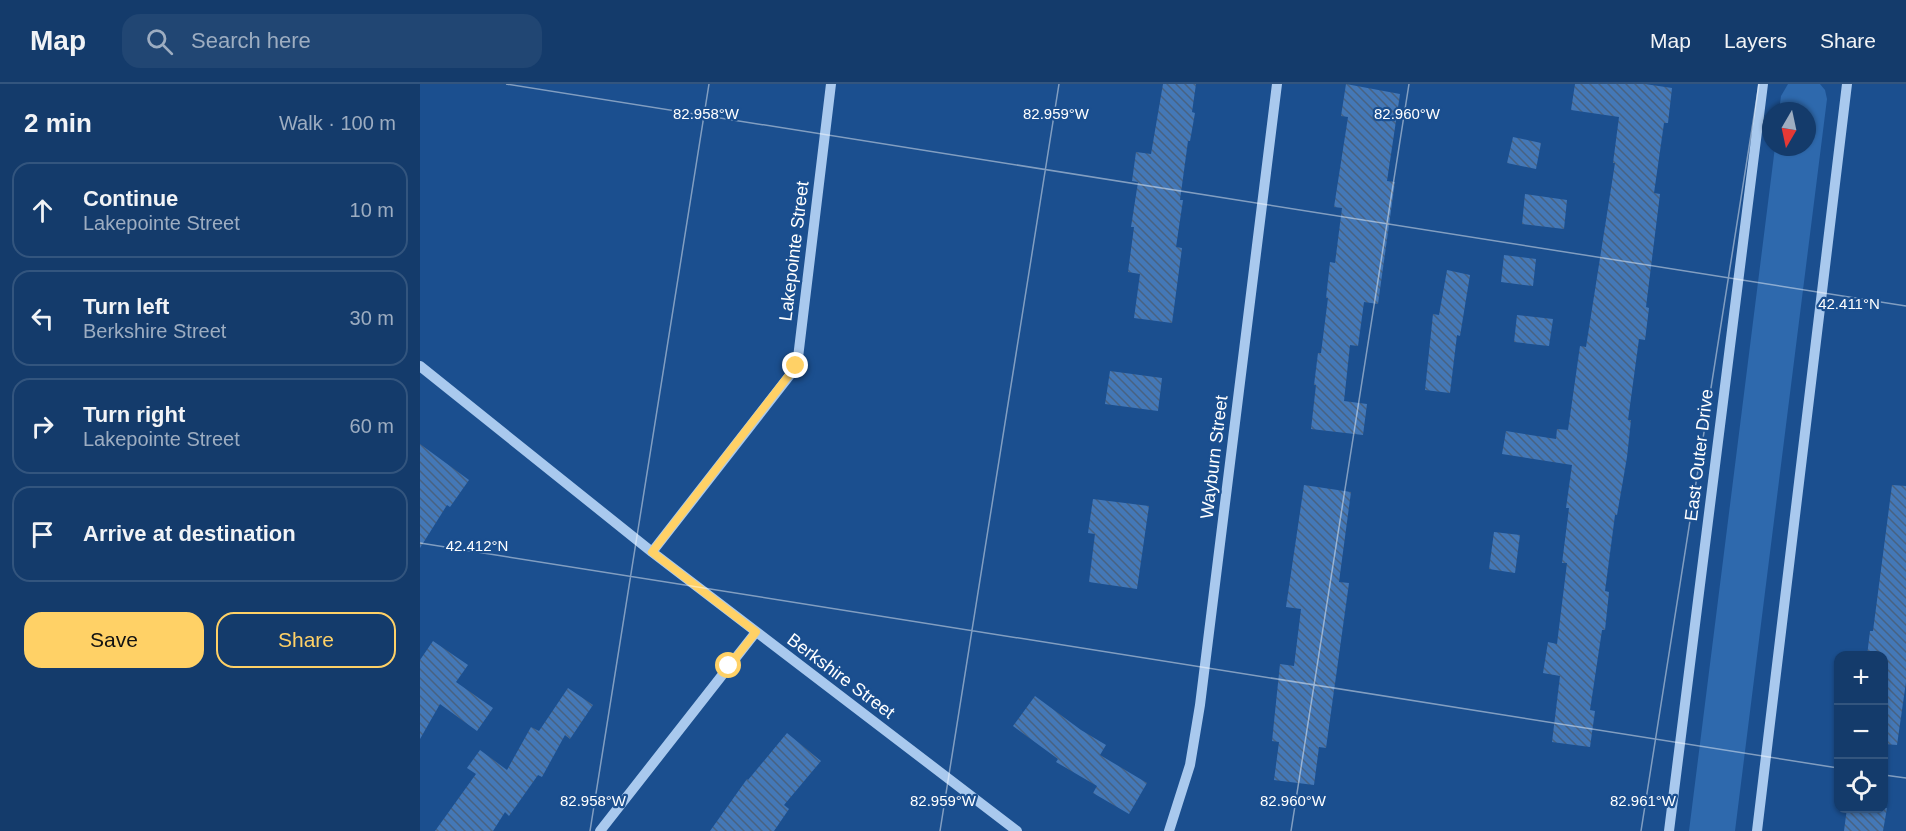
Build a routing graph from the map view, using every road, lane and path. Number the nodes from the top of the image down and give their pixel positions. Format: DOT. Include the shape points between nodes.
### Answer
graph roads {
  1 [pos="831,84"];
  2 [pos="1277,84"];
  3 [pos="1763,84"];
  4 [pos="1847,84"];
  5 [pos="420,366"];
  6 [pos="652,552"];
  7 [pos="756,632"];
  8 [pos="600,831"];
  9 [pos="1017,831"];
  10 [pos="1168,831"];
  11 [pos="1669,831"];
  12 [pos="1757,831"];
  1 -- 6 [label="street, Lakepointe Street" via="796,366"];
  2 -- 10 [label="street, Wayburn Street" via="1200,705 1190,765"];
  3 -- 11 [label="street, East Outer Drive"];
  4 -- 12 [label="street"];
  5 -- 6 [label="street, Berkshire Street"];
  6 -- 7 [label="street, Berkshire Street"];
  7 -- 8 [label="street"];
  7 -- 9 [label="street, Berkshire Street"];
}
